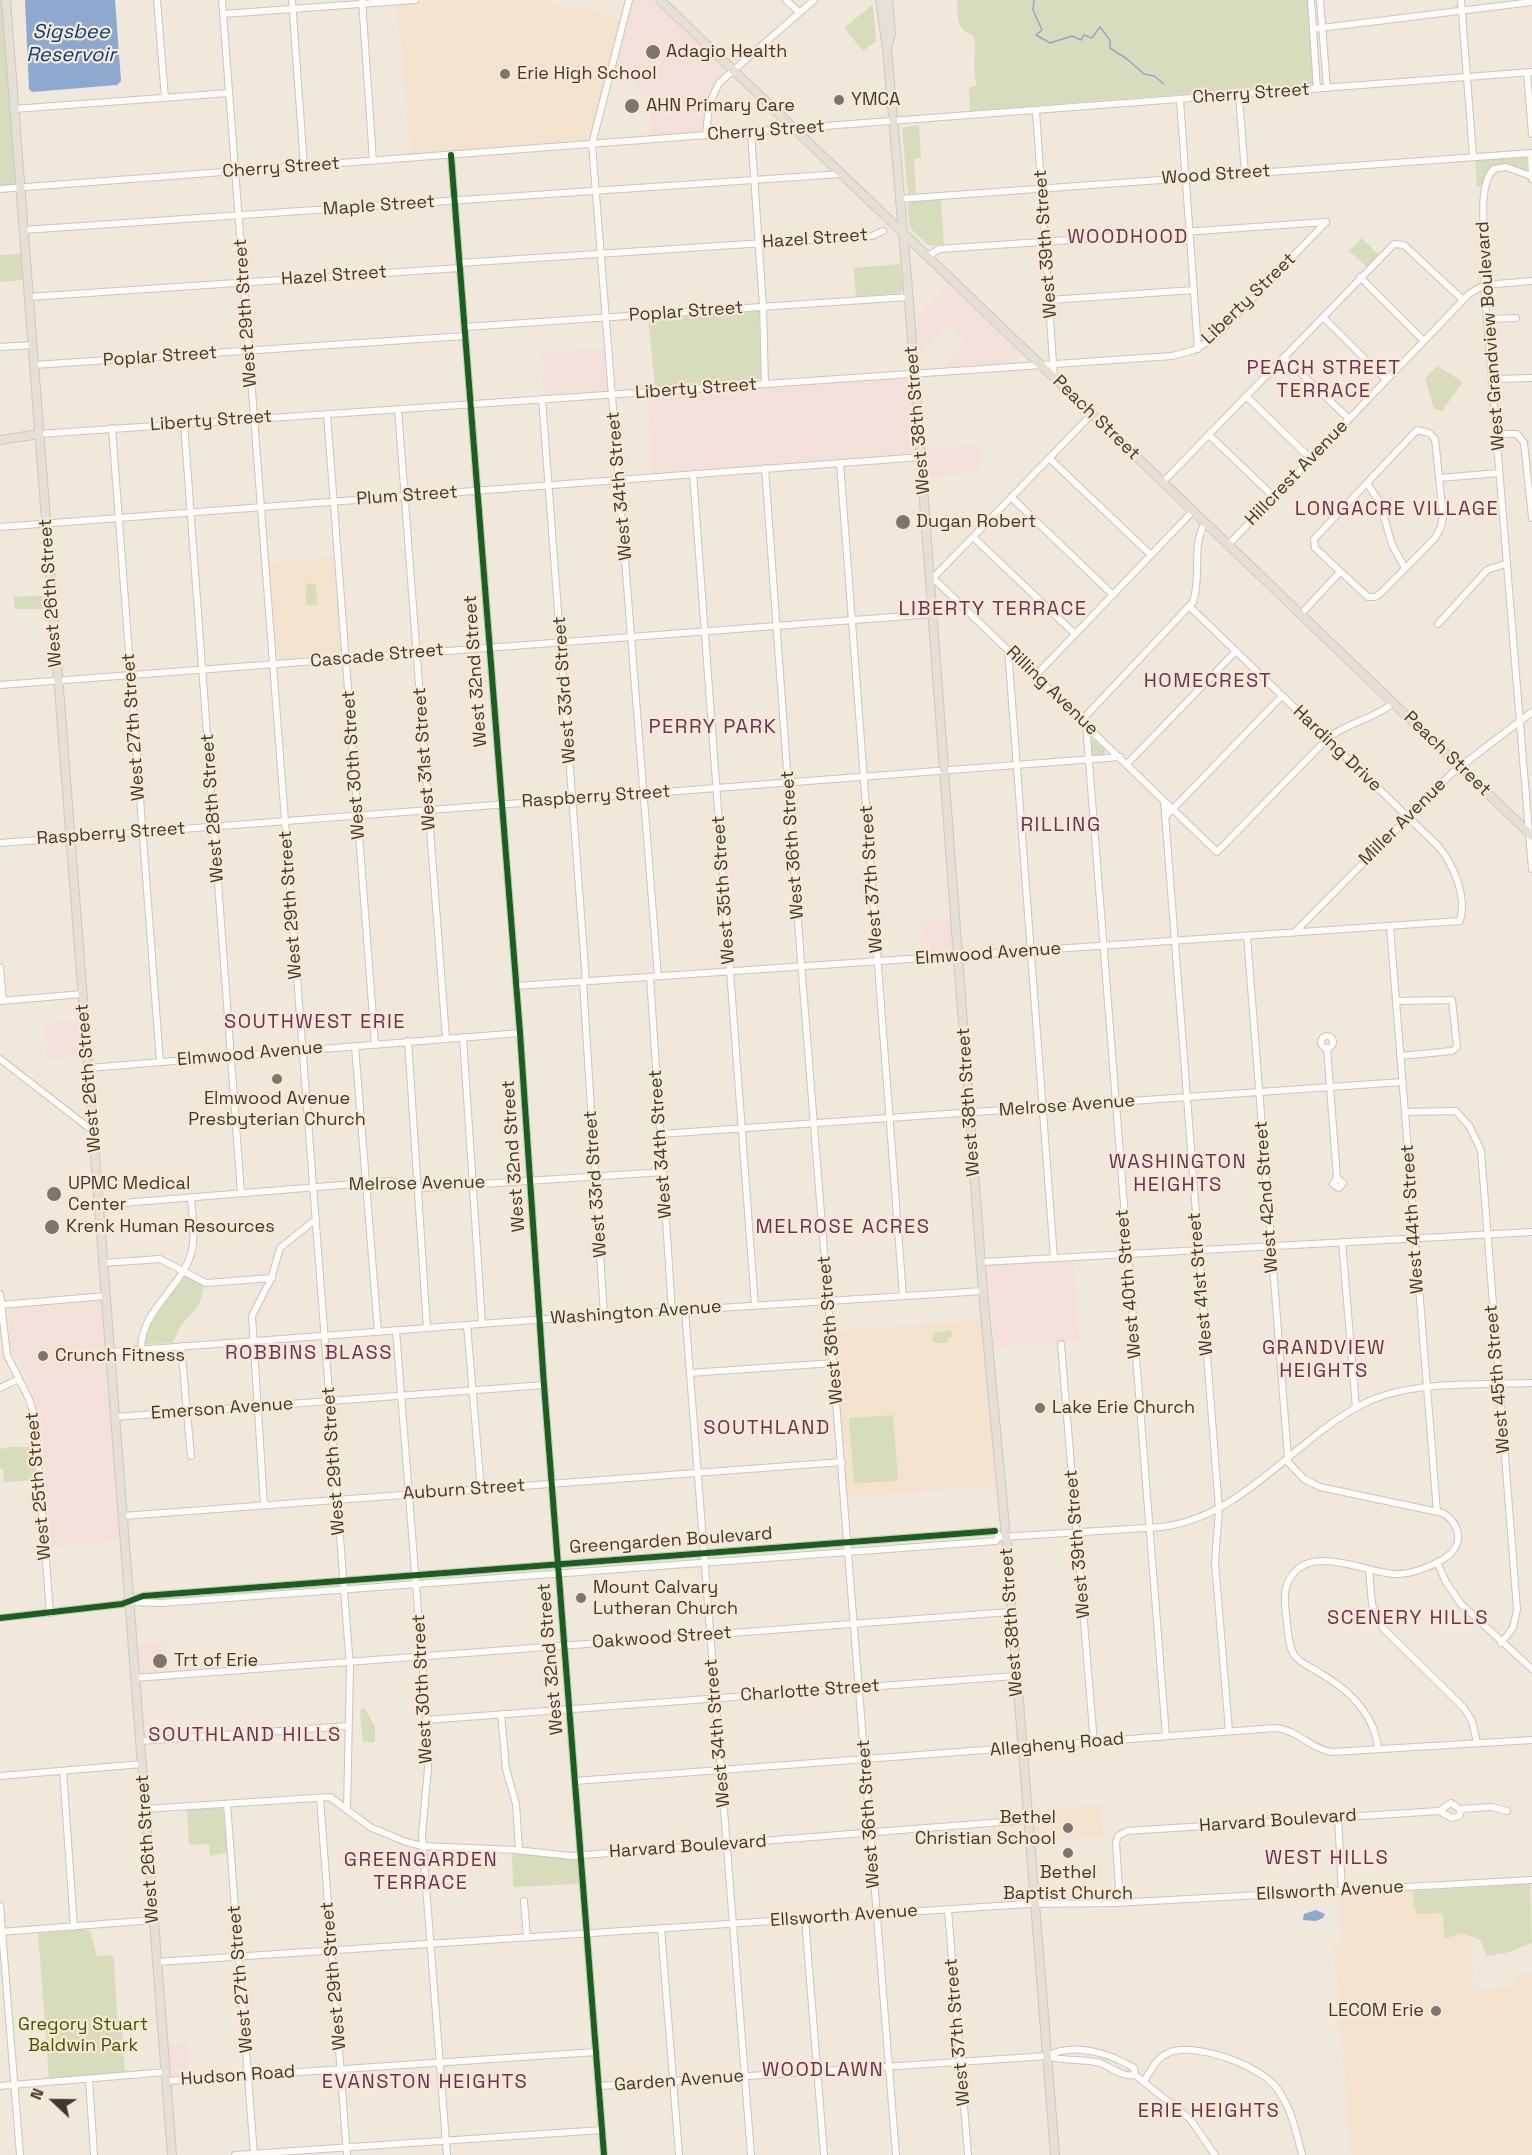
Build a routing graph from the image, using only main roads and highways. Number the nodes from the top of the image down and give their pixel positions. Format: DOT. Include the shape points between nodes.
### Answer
graph roads {
  1 [pos="6,0"];
  2 [pos="660,0"];
  3 [pos="880,0"];
  4 [pos="888,0"];
  5 [pos="887,48"];
  6 [pos="902,231"];
  7 [pos="0,434"];
  8 [pos="39,434"];
  9 [pos="13,436"];
  10 [pos="0,440"];
  11 [pos="1531,834"];
  12 [pos="172,2155"];
  13 [pos="1055,2155"];
  1 -- 8 [label="main road, West 26th Street"];
  2 -- 6 [label="main road, Peach Street"];
  3 -- 5 [label="main road, West 38th Street"];
  4 -- 5 [label="main road, West 38th Street" via="891,34"];
  5 -- 6 [label="main road, West 38th Street"];
  6 -- 11 [label="main road, Peach Street"];
  6 -- 13 [label="main road, West 38th Street" via="932,576 1002,1537"];
  7 -- 9 [label="main road, Liberty Street"];
  8 -- 9 [label="main road, Liberty Street"];
  8 -- 12 [label="main road, West 26th Street"];
  9 -- 10 [label="main road, Liberty Street"];
}
